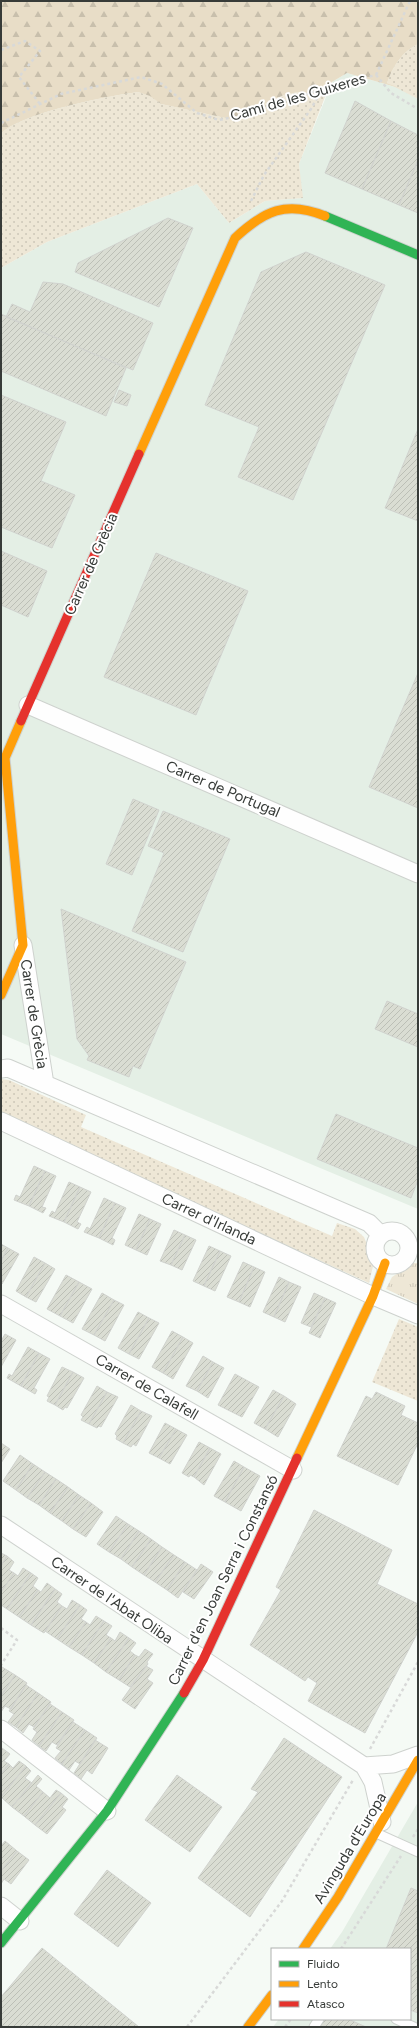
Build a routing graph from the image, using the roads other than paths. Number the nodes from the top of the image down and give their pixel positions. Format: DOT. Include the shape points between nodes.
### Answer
graph roads {
  1 [pos="418,255"];
  2 [pos="28,705"];
  3 [pos="418,874"];
  4 [pos="23,944"];
  5 [pos="1,995"];
  6 [pos="1,1069"];
  7 [pos="45,1084"];
  8 [pos="1,1120"];
  9 [pos="381,1235"];
  10 [pos="414,1247"];
  11 [pos="385,1263"];
  12 [pos="373,1296"];
  13 [pos="1,1304"];
  14 [pos="418,1315"];
  15 [pos="292,1470"];
  16 [pos="1,1525"];
  17 [pos="203,1660"];
  18 [pos="1,1729"];
  19 [pos="418,1755"];
  20 [pos="418,1760"];
  21 [pos="382,1765"];
  22 [pos="363,1766"];
  23 [pos="373,1782"];
  24 [pos="402,1789"];
  25 [pos="107,1812"];
  26 [pos="379,1828"];
  27 [pos="418,1852"];
  28 [pos="1,1906"];
  29 [pos="20,1921"];
  30 [pos="1,1943"];
  31 [pos="304,1948"];
  32 [pos="271,1996"];
  33 [pos="398,2020"];
  34 [pos="248,2027"];
  35 [pos="414,2027"];
  1 -- 2 [label="street, Carrer de Grècia" via="311,210 286,208 270,212 253,221 235,238"];
  2 -- 3 [label="street, Carrer de Portugal"];
  2 -- 4 [label="street, Carrer de Grècia" via="5,758"];
  4 -- 5 [label="street, Carrer de Grècia"];
  4 -- 7 [label="street, Carrer de Grècia"];
  6 -- 7 [label="street" via="8,1068"];
  7 -- 9 [label="street" via="369,1223"];
  8 -- 12 [label="street, Carrer d'Irlanda"];
  9 -- 10 [label="street" via="389,1231 398,1232"];
  9 -- 11 [label="street" via="376,1241 376,1252 379,1259"];
  10 -- 11 [label="street" via="400,1263"];
  11 -- 12 [label="street, Carrer d'en Joan Serra i Constansó"];
  12 -- 14 [label="street, Carrer d'Irlanda"];
  12 -- 15 [label="street, Carrer d'en Joan Serra i Constansó"];
  13 -- 15 [label="street, Carrer de Calafell"];
  15 -- 17 [label="street, Carrer d'en Joan Serra i Constansó"];
  16 -- 17 [label="street, Carrer de l'Abat Oliba"];
  17 -- 22 [label="street, Carrer de l'Abat Oliba"];
  17 -- 25 [label="street, Carrer d'en Joan Serra i Constansó" via="177,1706"];
  18 -- 25 [label="street"];
  19 -- 21 [label="street" via="409,1760"];
  20 -- 24 [label="street, Avinguda d'Europa"];
  21 -- 22 [label="street"];
  21 -- 24 [label="street" via="393,1775"];
  22 -- 23 [label="street, Carrer de l'Abat Oliba"];
  23 -- 24 [label="street"];
  23 -- 26 [label="street, Carrer de l'Abat Oliba"];
  24 -- 26 [label="street, Avinguda d'Europa"];
  25 -- 29 [label="street, Carrer d'en Joan Serra i Constansó"];
  26 -- 27 [label="lane"];
  26 -- 31 [label="street, Avinguda d'Europa"];
  28 -- 29 [label="street"];
  29 -- 30 [label="street, Carrer d'en Joan Serra i Constansó"];
  32 -- 34 [label="street"];
  33 -- 35 [label="lane"];
}
